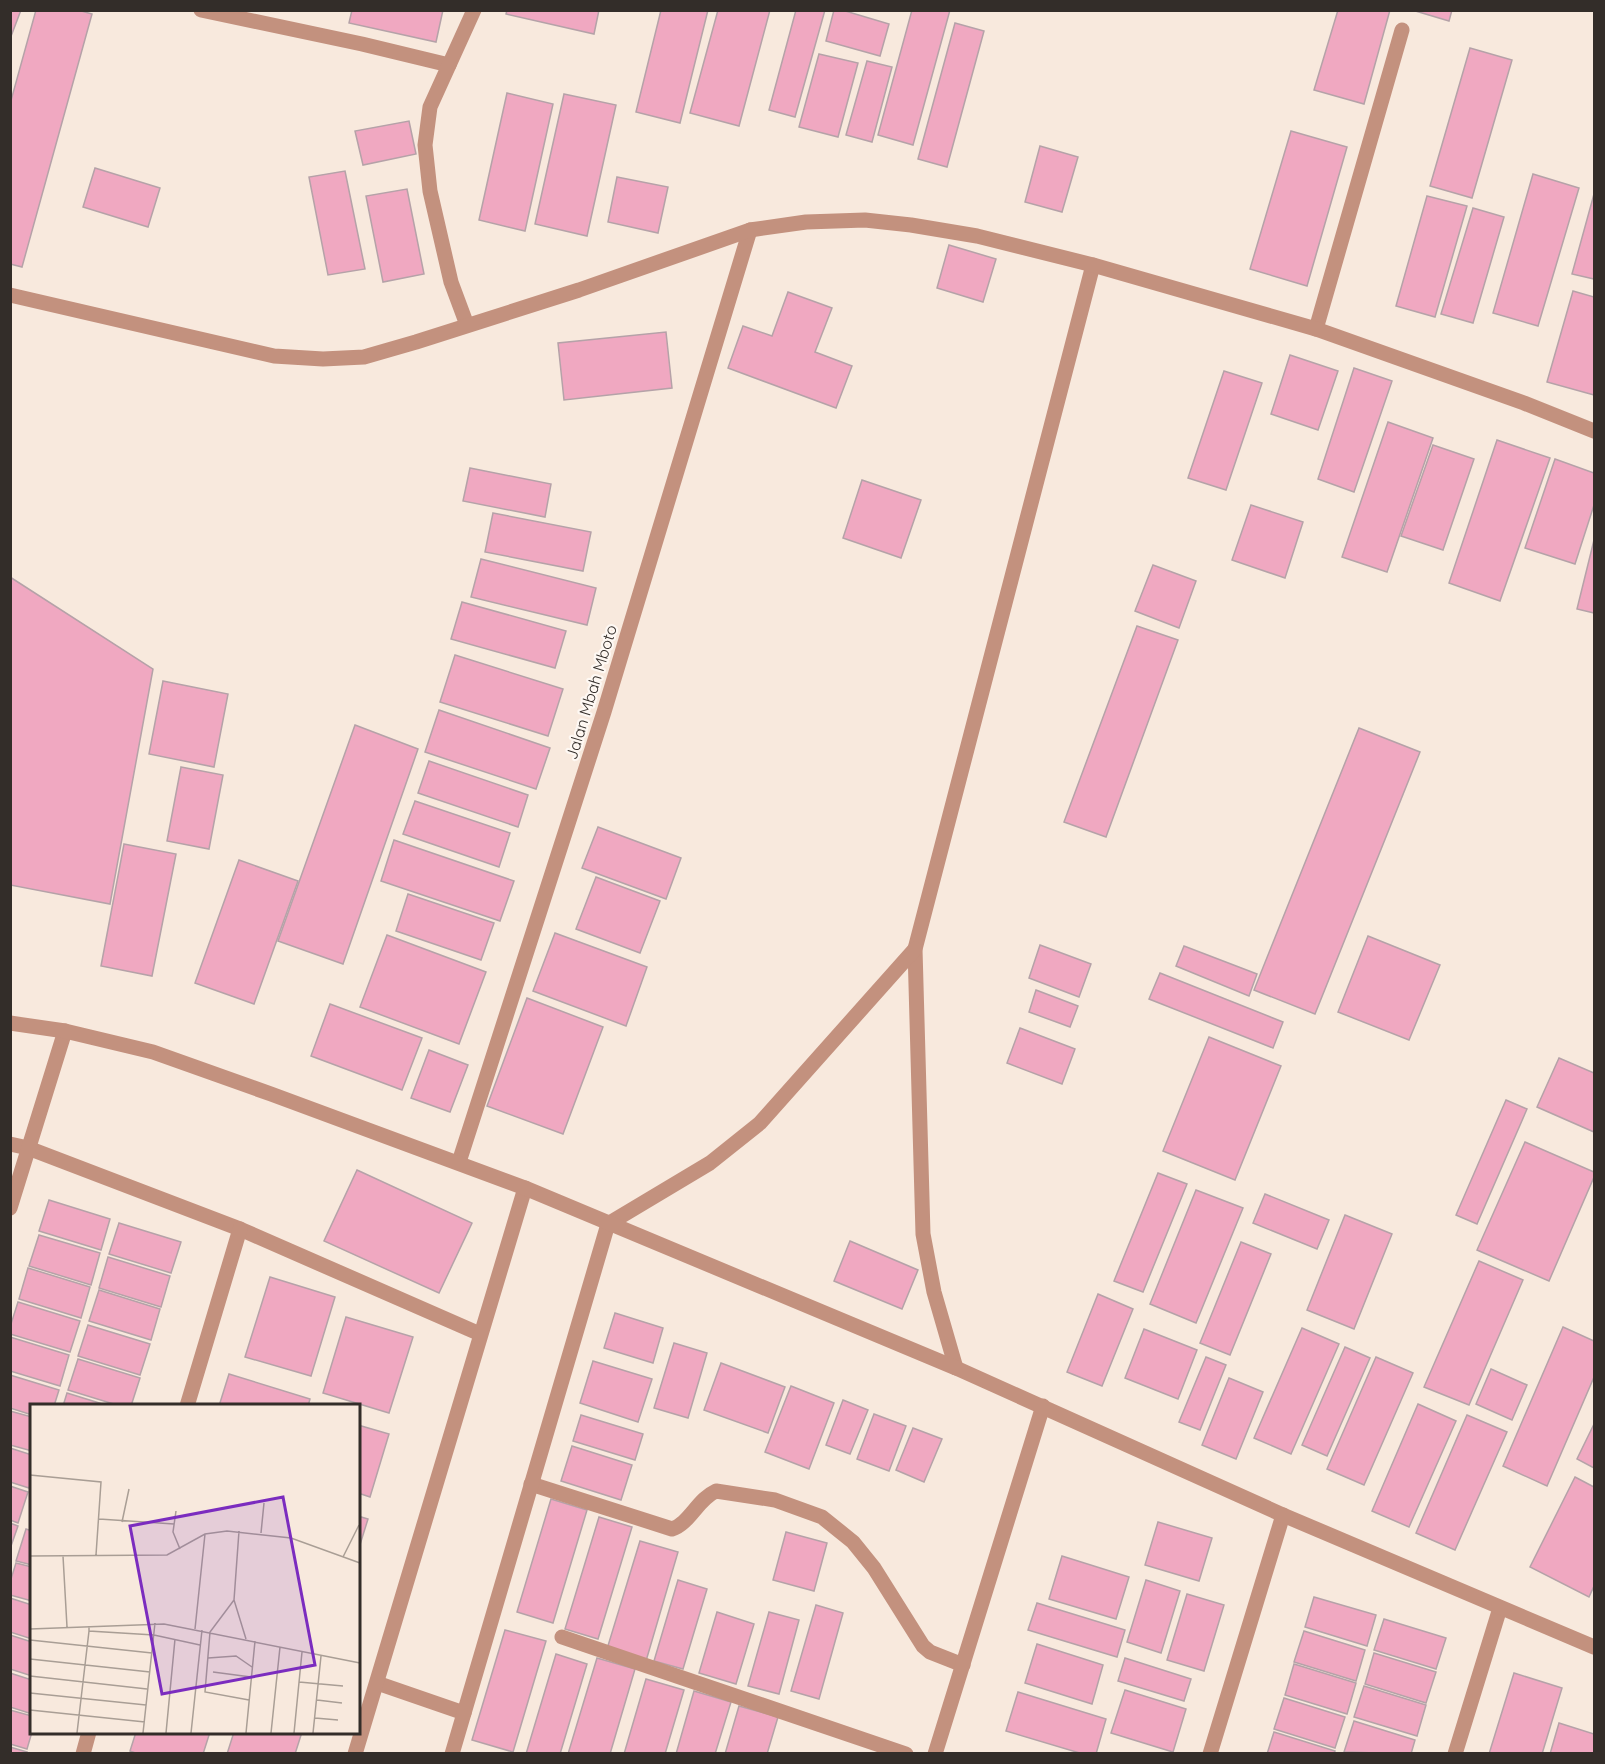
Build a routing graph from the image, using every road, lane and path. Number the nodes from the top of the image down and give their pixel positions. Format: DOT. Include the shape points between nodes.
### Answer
graph roads {
  1 [pos="201,10"];
  2 [pos="474,10"];
  3 [pos="1402,30"];
  4 [pos="449,65"];
  5 [pos="750,230"];
  6 [pos="1093,265"];
  7 [pos="10,296"];
  8 [pos="467,325"];
  9 [pos="1316,329"];
  10 [pos="1594,431"];
  11 [pos="915,949"];
  12 [pos="10,1023"];
  13 [pos="65,1032"];
  14 [pos="10,1144"];
  15 [pos="28,1148"];
  16 [pos="459,1162"];
  17 [pos="525,1188"];
  18 [pos="10,1208"];
  19 [pos="608,1224"];
  20 [pos="240,1229"];
  21 [pos="480,1334"];
  22 [pos="956,1368"];
  23 [pos="188,1404"];
  24 [pos="1043,1406"];
  25 [pos="531,1484"];
  26 [pos="1283,1515"];
  27 [pos="1500,1608"];
  28 [pos="562,1637"];
  29 [pos="1594,1647"];
  30 [pos="963,1665"];
  31 [pos="377,1683"];
  32 [pos="464,1713"];
  33 [pos="88,1734"];
  34 [pos="83,1754"];
  35 [pos="355,1754"];
  36 [pos="452,1754"];
  37 [pos="906,1754"];
  38 [pos="935,1754"];
  39 [pos="1210,1754"];
  40 [pos="1455,1754"];
  1 -- 4 [label="street"];
  2 -- 4 [label="street"];
  3 -- 9 [label="street"];
  4 -- 8 [label="street" via="430,107 424,146 430,191 452,282"];
  5 -- 6 [label="street" via="806,222 865,220 976,236"];
  5 -- 8 [label="street"];
  5 -- 16 [label="street, Jalan Mbah Mboto" via="604,712"];
  6 -- 9 [label="street"];
  6 -- 11 [label="street"];
  7 -- 8 [label="street" via="274,356 364,357"];
  9 -- 10 [label="street"];
  11 -- 19 [label="street" via="760,1123 710,1163"];
  11 -- 22 [label="street" via="923,1234 934,1292"];
  12 -- 13 [label="street"];
  13 -- 15 [label="street"];
  13 -- 16 [label="street" via="153,1052"];
  14 -- 15 [label="street"];
  15 -- 18 [label="street"];
  15 -- 20 [label="street"];
  16 -- 17 [label="street"];
  17 -- 19 [label="street"];
  17 -- 21 [label="street"];
  19 -- 22 [label="street"];
  19 -- 25 [label="street"];
  20 -- 21 [label="street"];
  20 -- 23 [label="street"];
  21 -- 31 [label="street"];
  22 -- 24 [label="street"];
  24 -- 26 [label="street"];
  24 -- 30 [label="street"];
  25 -- 30 [label="street" via="672,1529 716,1491 775,1500 822,1517 853,1542 874,1568 923,1646"];
  25 -- 32 [label="street"];
  26 -- 27 [label="street"];
  26 -- 39 [label="street"];
  27 -- 29 [label="street"];
  27 -- 40 [label="street"];
  28 -- 37 [label="street"];
  30 -- 38 [label="street"];
  31 -- 32 [label="street"];
  31 -- 35 [label="street"];
  32 -- 36 [label="street"];
  33 -- 34 [label="street"];
}
